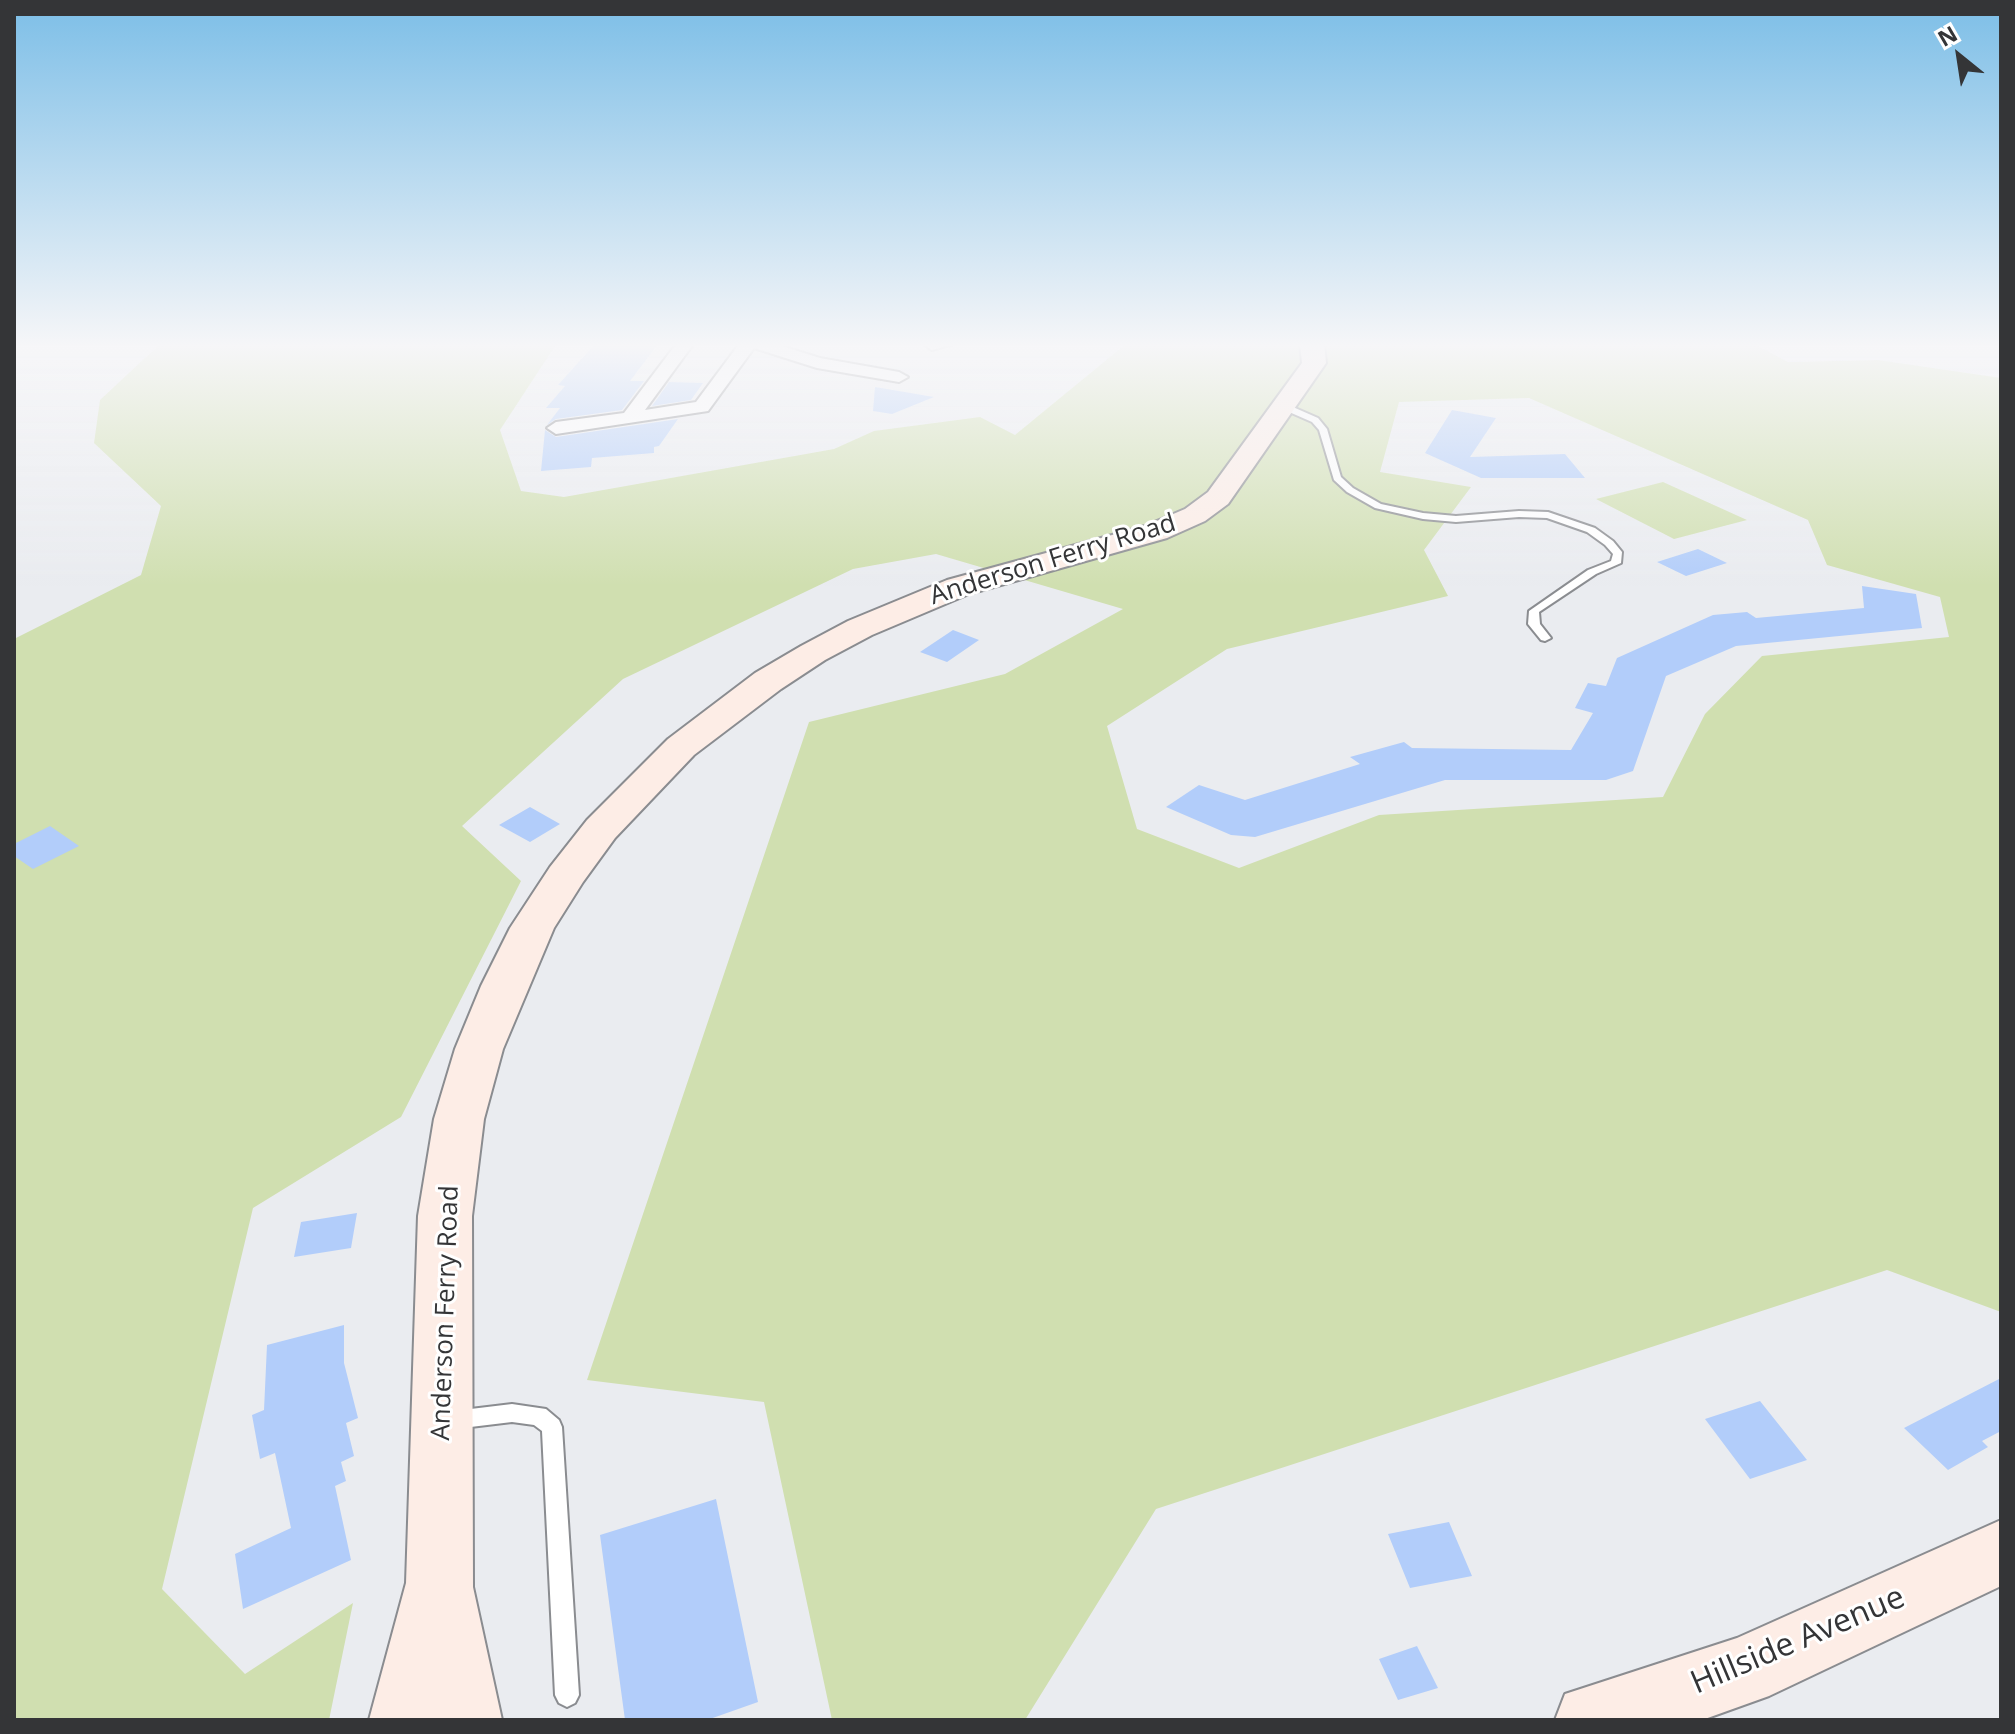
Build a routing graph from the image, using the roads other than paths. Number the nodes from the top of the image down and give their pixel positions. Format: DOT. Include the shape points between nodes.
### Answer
graph roads {
  1 [pos="586,424"];
  2 [pos="1270,424"];
  3 [pos="1318,424"];
  4 [pos="556,428"];
  5 [pos="1545,638"];
  6 [pos="442,1421"];
  7 [pos="2001,1552"];
  8 [pos="440,1583"];
  9 [pos="567,1695"];
  10 [pos="405,1720"];
  11 [pos="466,1720"];
  12 [pos="1591,1720"];
  1 -- 4 [label="street"];
  2 -- 6 [label="street, Anderson Ferry Road" via="1218,498 1195,515 1156,532 983,578 909,606 768,681 723,712 640,786 601,829 532,928 479,1049 459,1119 445,1216"];
  3 -- 5 [label="lane" via="1337,478 1378,506 1456,519 1548,515 1591,530 1609,543 1618,554 1616,563 1592,572 1534,611 1534,624"];
  6 -- 8 [label="street, Anderson Ferry Road"];
  6 -- 9 [label="lane" via="512,1413 539,1416 552,1427"];
  7 -- 12 [label="street, Hillside Avenue" via="1744,1671"];
  8 -- 10 [label="street, Anderson Ferry Road"];
  8 -- 11 [label="street"];
}
